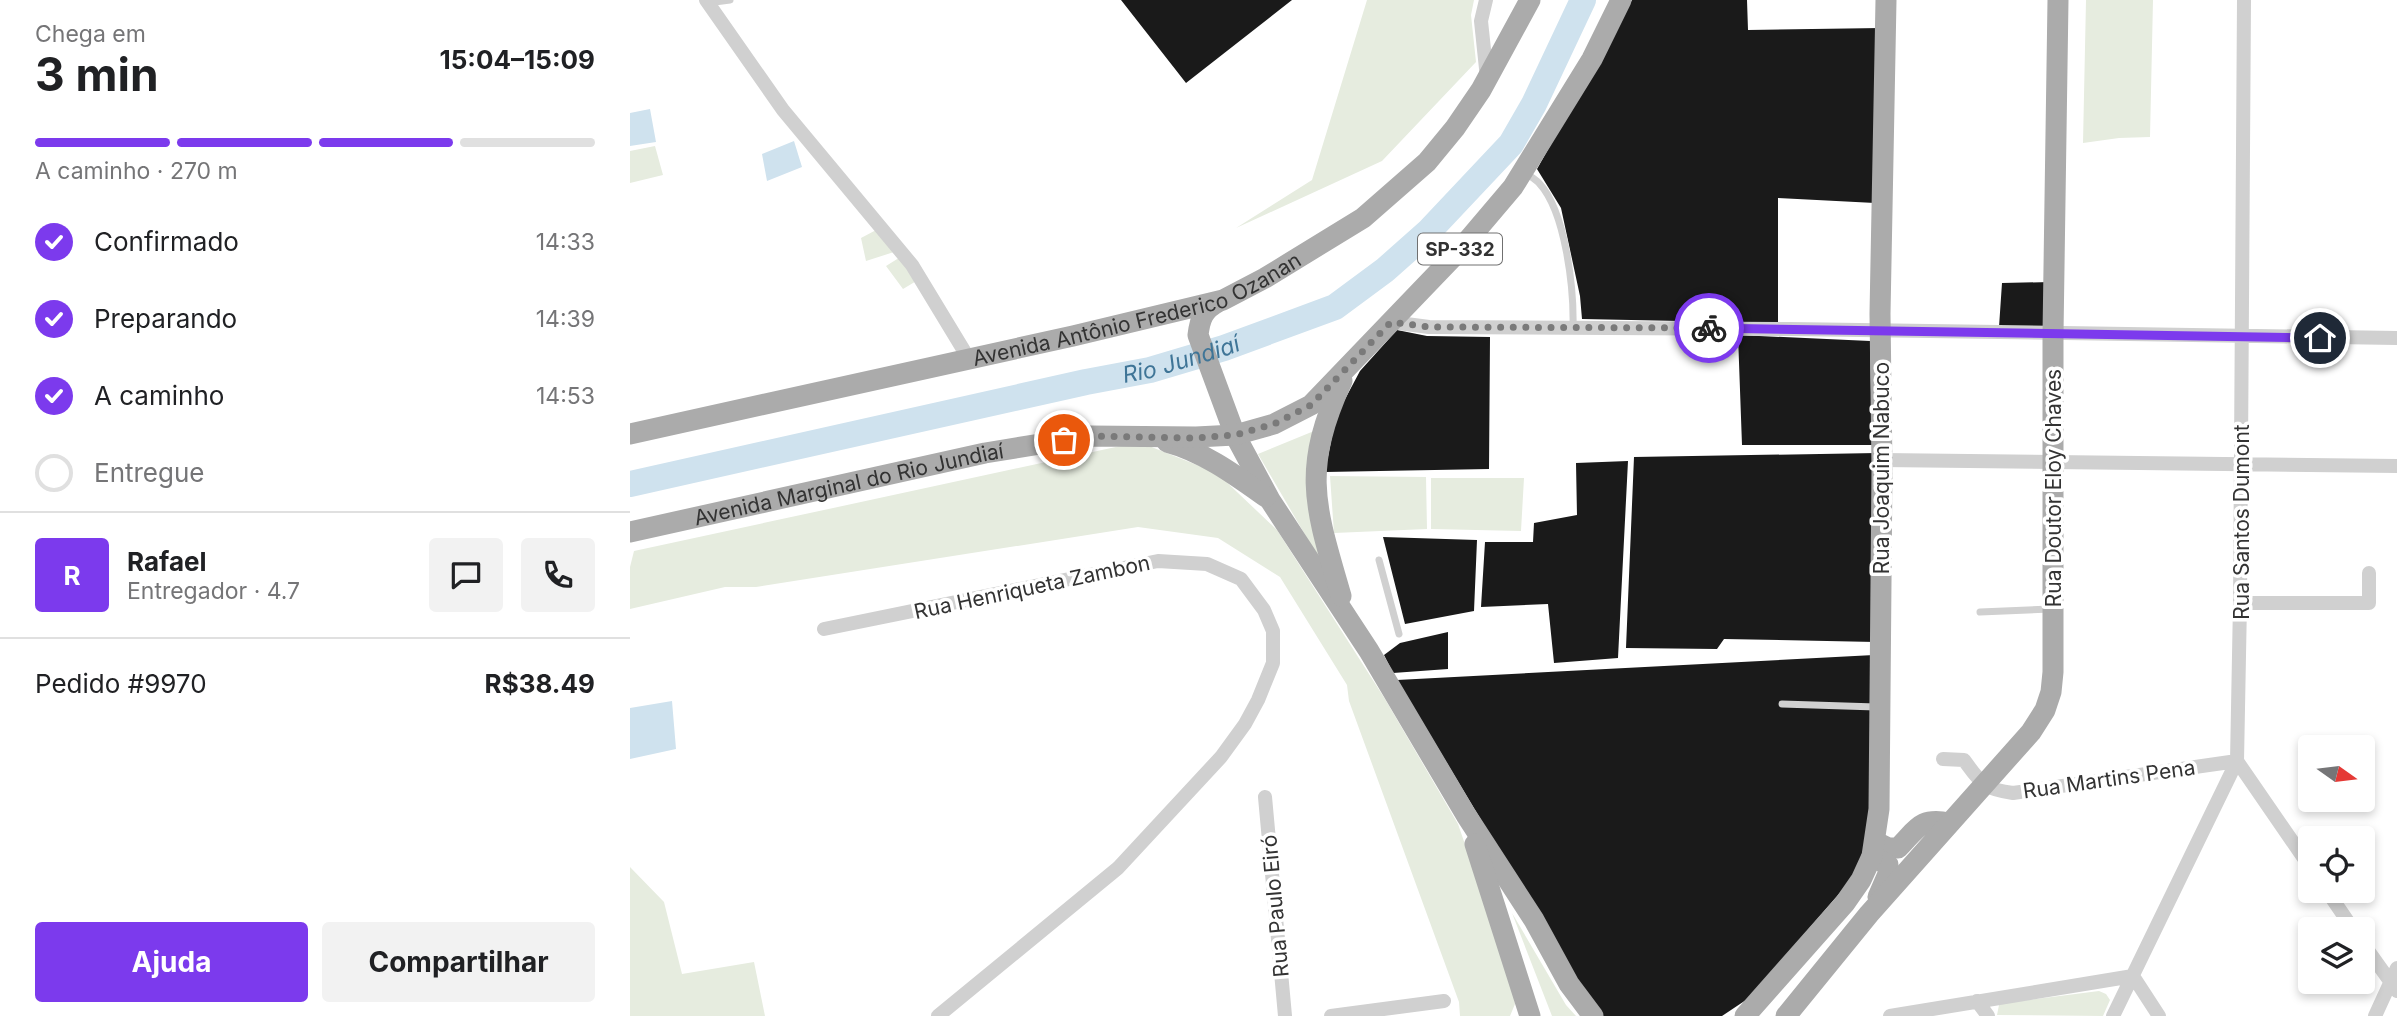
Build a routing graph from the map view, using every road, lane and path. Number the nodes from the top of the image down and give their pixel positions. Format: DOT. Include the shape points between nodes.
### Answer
graph roads {
  1 [pos="730,0"];
  2 [pos="1486,0"];
  3 [pos="1530,0"];
  4 [pos="1621,0"];
  5 [pos="1886,0"];
  6 [pos="2058,0"];
  7 [pos="2244,0"];
  8 [pos="706,1"];
  9 [pos="1487,79"];
  10 [pos="1523,171"];
  11 [pos="1223,300"];
  12 [pos="1391,322"];
  13 [pos="1573,328"];
  14 [pos="1880,331"];
  15 [pos="2053,334"];
  16 [pos="2242,337"];
  17 [pos="2397,338"];
  18 [pos="969,359"];
  19 [pos="1350,364"];
  20 [pos="630,434"];
  21 [pos="1141,435"];
  22 [pos="1235,435"];
  23 [pos="1882,460"];
  24 [pos="2052,461"];
  25 [pos="2241,465"];
  26 [pos="2397,466"];
  27 [pos="1270,500"];
  28 [pos="630,533"];
  29 [pos="1379,560"];
  30 [pos="2369,573"];
  31 [pos="2240,603"];
  32 [pos="2054,609"];
  33 [pos="1980,612"];
  34 [pos="1347,615"];
  35 [pos="824,629"];
  36 [pos="1399,634"];
  37 [pos="1782,704"];
  38 [pos="1880,707"];
  39 [pos="1943,759"];
  40 [pos="2237,761"];
  41 [pos="1983,784"];
  42 [pos="1265,797"];
  43 [pos="1466,815"];
  44 [pos="1949,823"];
  45 [pos="1874,849"];
  46 [pos="2298,850"];
  47 [pos="1869,915"];
  48 [pos="2375,961"];
  49 [pos="2397,968"];
  50 [pos="2133,976"];
  51 [pos="2393,987"];
  52 [pos="1444,1001"];
  53 [pos="1977,1001"];
  54 [pos="1750,1010"];
  55 [pos="938,1016"];
  56 [pos="1285,1016"];
  57 [pos="1331,1016"];
  58 [pos="1530,1016"];
  59 [pos="1593,1016"];
  60 [pos="1734,1016"];
  61 [pos="1786,1016"];
  62 [pos="1890,1016"];
  63 [pos="1988,1016"];
  64 [pos="2113,1016"];
  65 [pos="2159,1016"];
  66 [pos="2375,1016"];
  1 -- 8 [label="lane"];
  2 -- 9 [label="street" via="1481,21"];
  3 -- 9 [label="main road, Avenida Antônio Frederico Ozanan"];
  4 -- 10 [label="main road, SP-332"];
  5 -- 14 [label="main road, Rua Joaquim Nabuco"];
  6 -- 15 [label="main road, Rua Doutor Eloy Chaves"];
  7 -- 16 [label="street, Rua Santos Dumont"];
  8 -- 18 [label="street" via="783,110 912,265"];
  9 -- 11 [label="main road, Avenida Antônio Frederico Ozanan" via="1427,162 1392,194 1306,255"];
  10 -- 12 [label="main road, SP-332" via="1457,253"];
  10 -- 13 [label="lane" via="1540,184 1555,209 1565,248"];
  11 -- 18 [label="main road, Avenida Antônio Frederico Ozanan"];
  11 -- 22 [label="main road" via="1206,309 1198,335"];
  12 -- 13 [label="street" via="1429,327"];
  12 -- 19 [label="main road, SP-332"];
  13 -- 14 [label="street"];
  14 -- 15 [label="street"];
  14 -- 23 [label="main road, Rua Joaquim Nabuco"];
  15 -- 16 [label="street"];
  15 -- 24 [label="main road, Rua Doutor Eloy Chaves"];
  16 -- 17 [label="street"];
  16 -- 25 [label="street, Rua Santos Dumont"];
  18 -- 20 [label="main road, Avenida Antônio Frederico Ozanan"];
  19 -- 22 [label="main road, SP-332" via="1311,405 1274,424"];
  19 -- 34 [label="main road" via="1327,413 1315,461 1320,521"];
  21 -- 22 [label="main road, Avenida Marginal do Rio Jundiaí"];
  21 -- 27 [label="main road" via="1181,446 1224,467"];
  21 -- 28 [label="main road, Avenida Marginal do Rio Jundiaí" via="1090,436 985,453"];
  22 -- 27 [label="main road"];
  23 -- 24 [label="street"];
  23 -- 38 [label="main road, Rua Joaquim Nabuco"];
  24 -- 25 [label="street"];
  24 -- 32 [label="main road, Rua Doutor Eloy Chaves"];
  25 -- 26 [label="street"];
  25 -- 31 [label="street, Rua Santos Dumont"];
  27 -- 34 [label="main road"];
  29 -- 36 [label="lane"];
  30 -- 31 [label="street" via="2369,603"];
  31 -- 40 [label="street, Rua Santos Dumont"];
  32 -- 33 [label="lane"];
  32 -- 41 [label="main road, Rua Doutor Eloy Chaves" via="2053,672 2045,710"];
  34 -- 43 [label="main road"];
  35 -- 55 [label="street, Rua Henriqueta Zambon" via="1158,561 1207,564 1241,579 1273,631 1273,663 1258,700 1221,757 1118,868"];
  37 -- 38 [label="lane"];
  38 -- 45 [label="main road, Rua Joaquim Nabuco"];
  39 -- 41 [label="street" via="1964,760"];
  40 -- 41 [label="street, Rua Martins Pena" via="2013,793"];
  40 -- 46 [label="street"];
  40 -- 50 [label="street, Rua Santos Dumont"];
  41 -- 44 [label="main road, Rua Doutor Eloy Chaves"];
  42 -- 56 [label="street, Rua Paulo Eiró"];
  43 -- 58 [label="main road"];
  43 -- 59 [label="main road"];
  44 -- 45 [label="main road" via="1925,822 1898,848"];
  44 -- 47 [label="main road, Rua Doutor Eloy Chaves"];
  45 -- 47 [label="main road" via="1888,865 1888,874"];
  45 -- 54 [label="main road" via="1861,880 1844,903"];
  47 -- 61 [label="main road"];
  48 -- 51 [label="street"];
  49 -- 51 [label="street"];
  50 -- 53 [label="street"];
  50 -- 64 [label="street, Rua Santos Dumont"];
  50 -- 65 [label="street"];
  51 -- 66 [label="street"];
  52 -- 57 [label="street"];
  53 -- 62 [label="street"];
  53 -- 63 [label="street"];
  54 -- 60 [label="main road"];
}
